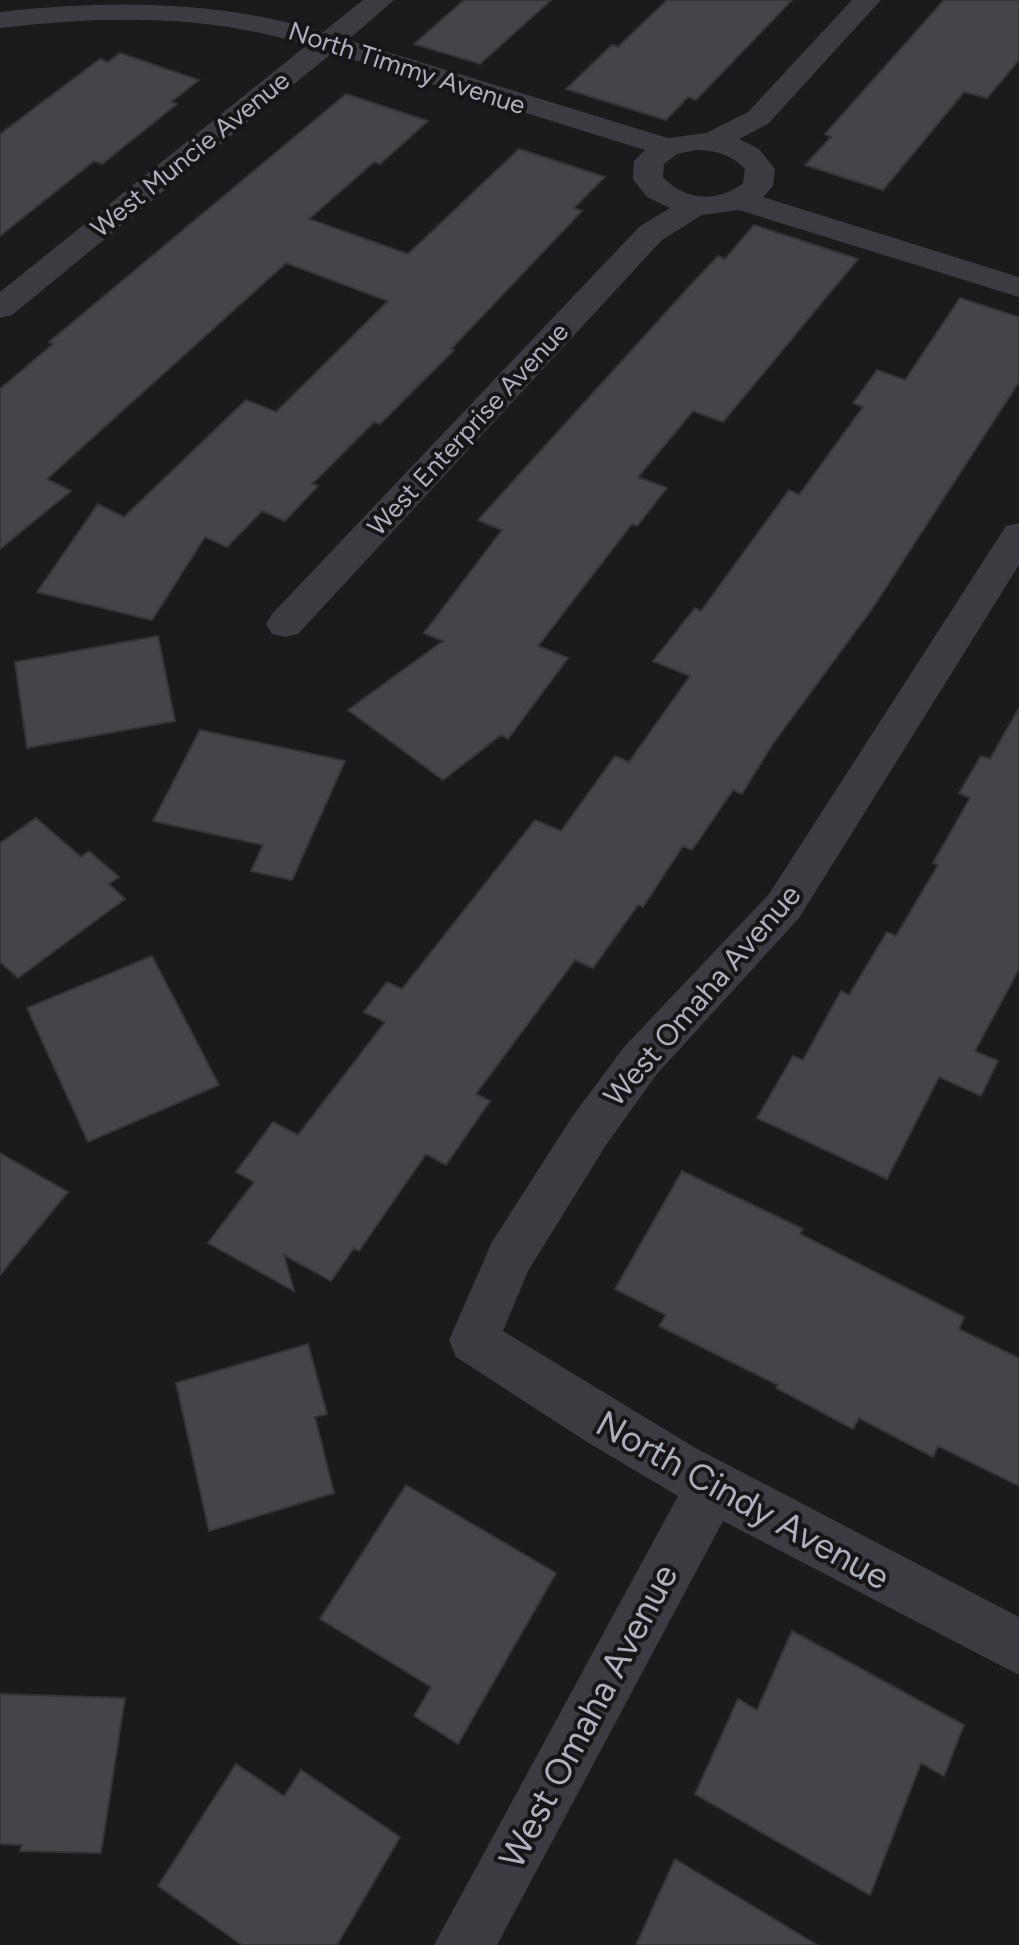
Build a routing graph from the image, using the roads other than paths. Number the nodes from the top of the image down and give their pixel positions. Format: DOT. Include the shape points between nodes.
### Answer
graph roads {
  1 [pos="380,0"];
  2 [pos="867,0"];
  3 [pos="0,20"];
  4 [pos="0,37"];
  5 [pos="318,50"];
  6 [pos="758,118"];
  7 [pos="712,141"];
  8 [pos="659,171"];
  9 [pos="750,177"];
  10 [pos="697,205"];
  11 [pos="651,233"];
  12 [pos="1019,262"];
  13 [pos="1019,287"];
  14 [pos="0,308"];
  15 [pos="1019,535"];
  16 [pos="285,624"];
  17 [pos="474,1340"];
  18 [pos="712,1487"];
  19 [pos="1019,1647"];
  20 [pos="464,1945"];
  1 -- 5 [label="street, West Muncie Avenue"];
  2 -- 6 [label="street"];
  3 -- 5 [label="street, North Timmy Avenue" via="79,10 183,12 265,23"];
  4 -- 5 [label="street, North Timmy Avenue" via="151,26"];
  5 -- 8 [label="street, North Timmy Avenue"];
  5 -- 14 [label="street, West Muncie Avenue"];
  6 -- 7 [label="street"];
  6 -- 9 [label="street"];
  7 -- 8 [label="street"];
  7 -- 9 [label="street"];
  8 -- 10 [label="street, North Timmy Avenue"];
  8 -- 11 [label="street, West Enterprise Avenue"];
  9 -- 10 [label="street"];
  9 -- 12 [label="street"];
  9 -- 13 [label="street"];
  10 -- 11 [label="street, West Enterprise Avenue"];
  11 -- 16 [label="street, West Enterprise Avenue"];
  15 -- 17 [label="street, West Omaha Avenue" via="784,906 640,1061 589,1131 509,1258"];
  17 -- 18 [label="street, North Cindy Avenue" via="561,1400"];
  18 -- 19 [label="street, North Cindy Avenue"];
  18 -- 20 [label="street, West Omaha Avenue"];
}
